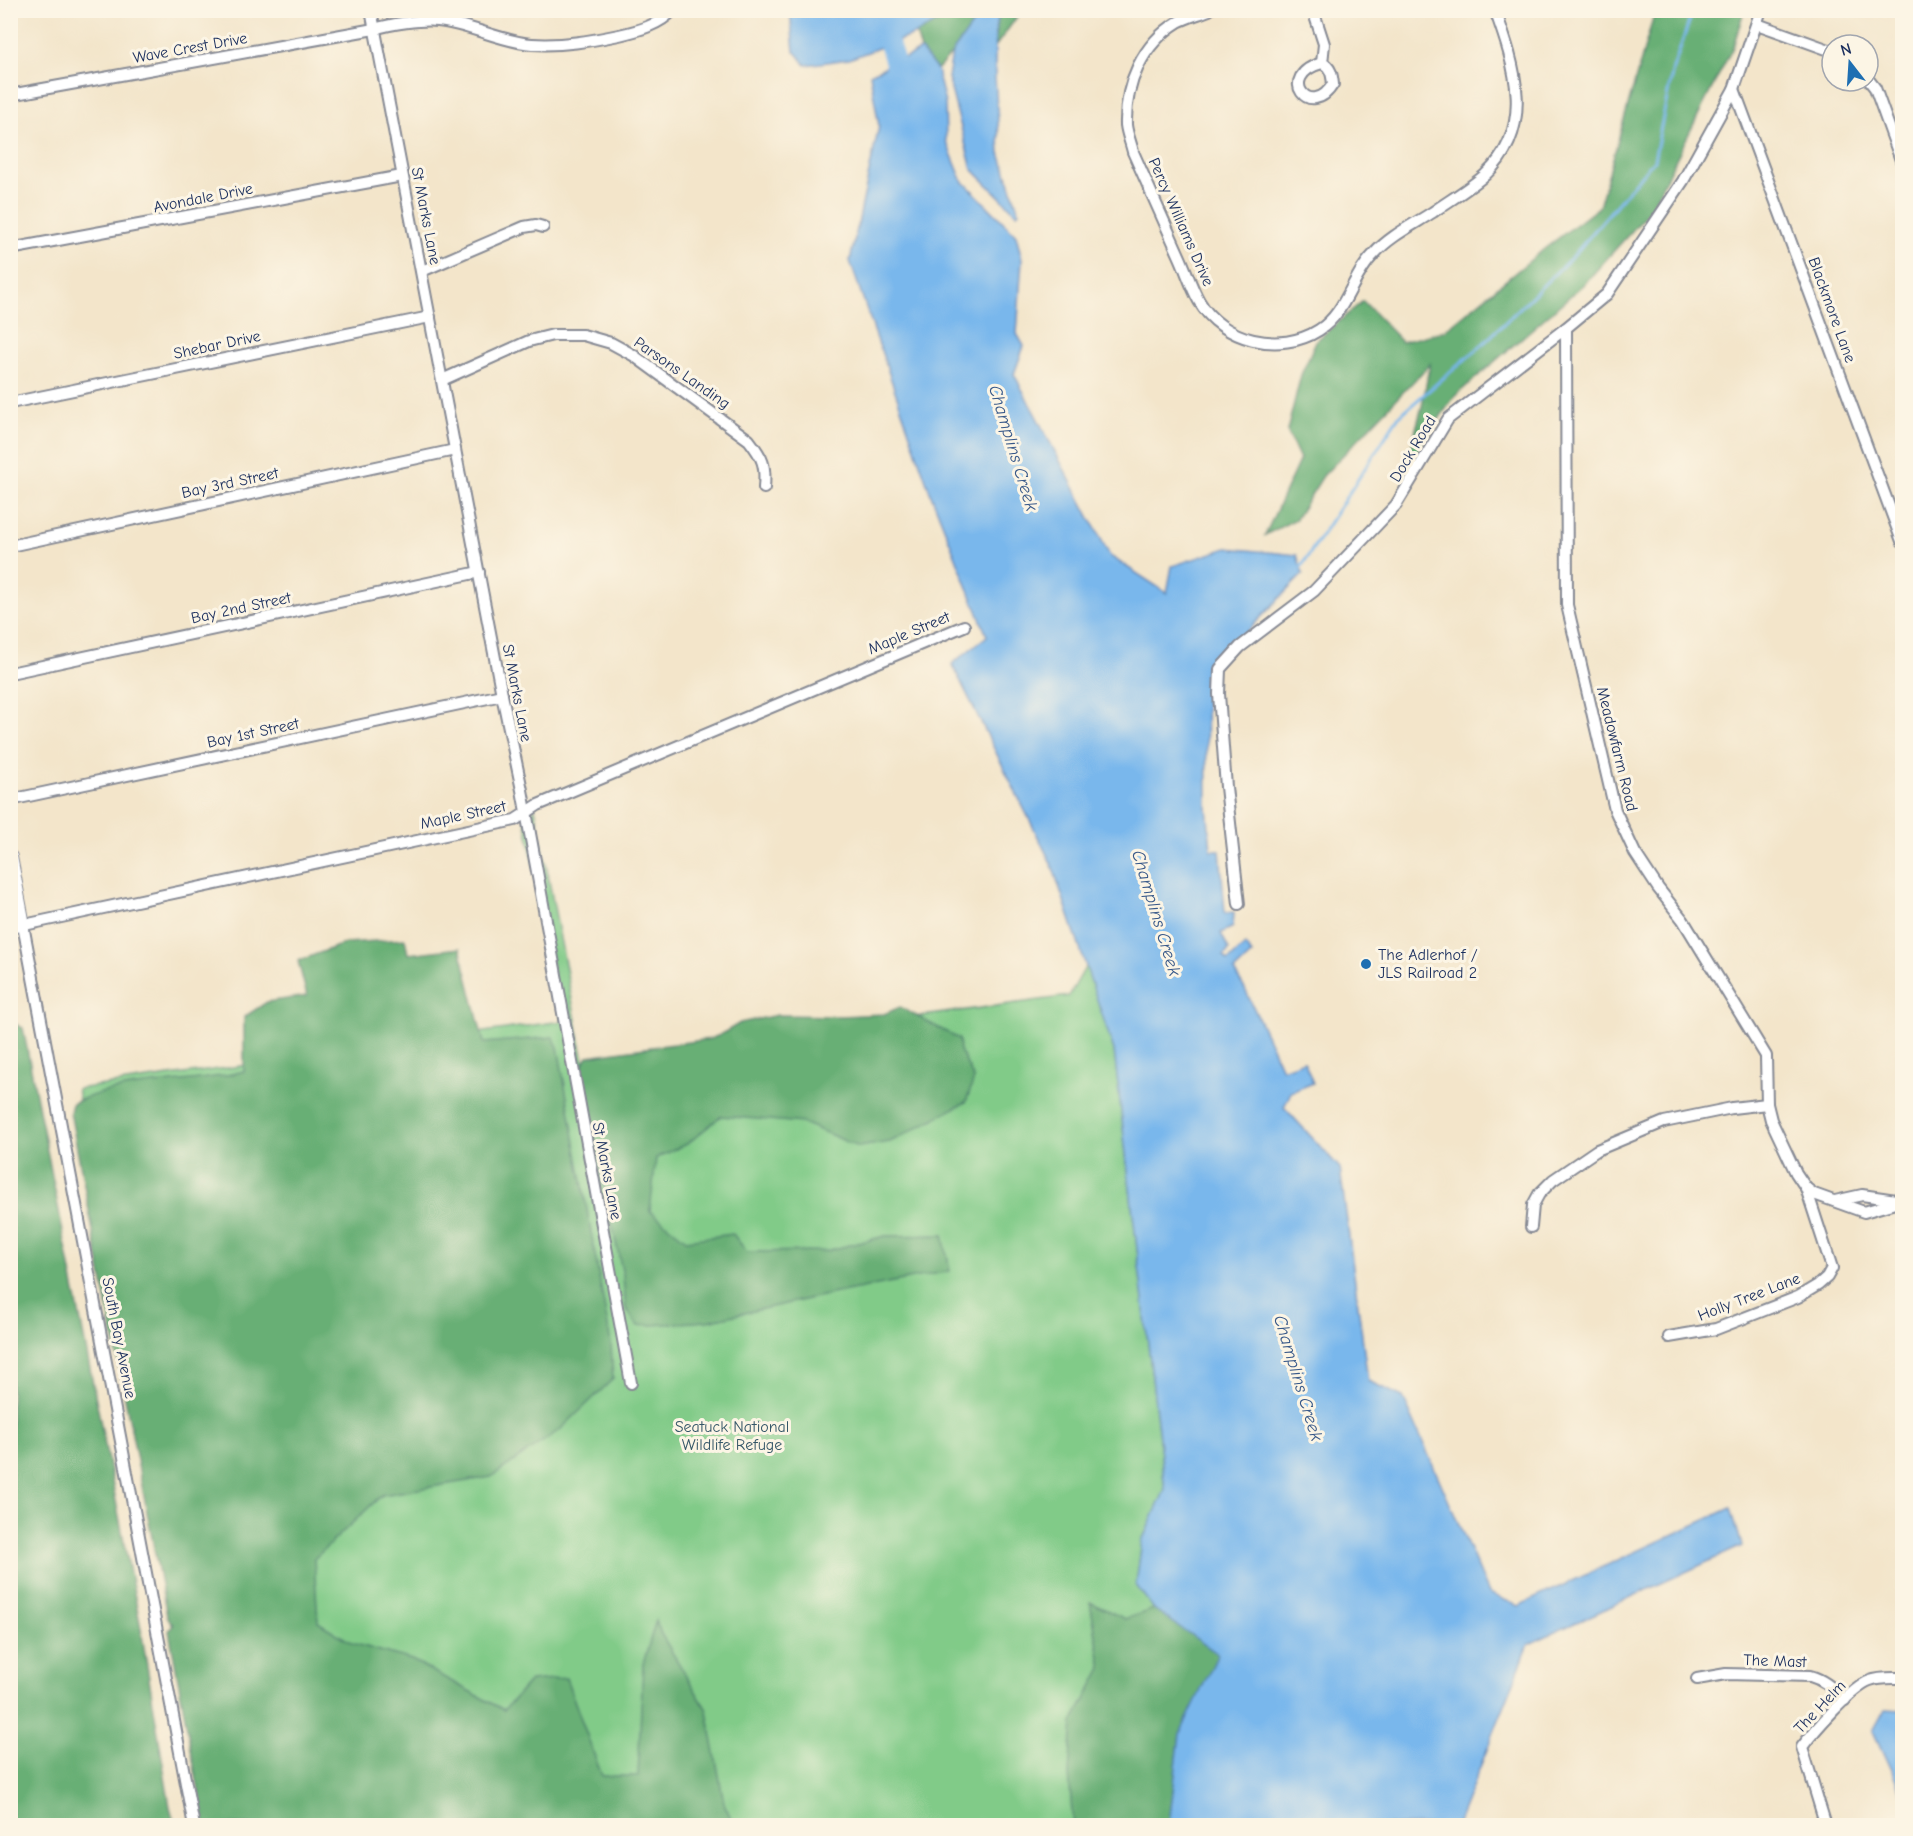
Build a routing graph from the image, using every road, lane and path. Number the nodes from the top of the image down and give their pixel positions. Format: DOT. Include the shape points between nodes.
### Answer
graph roads {
  1 [pos="371,10"];
  2 [pos="673,10"];
  3 [pos="1209,10"];
  4 [pos="1313,10"];
  5 [pos="1495,10"];
  6 [pos="1761,10"];
  7 [pos="1757,24"];
  8 [pos="374,29"];
  9 [pos="1820,47"];
  10 [pos="1322,63"];
  11 [pos="1734,89"];
  12 [pos="1877,93"];
  13 [pos="10,95"];
  14 [pos="1902,163"];
  15 [pos="402,176"];
  16 [pos="543,227"];
  17 [pos="10,249"];
  18 [pos="422,271"];
  19 [pos="430,317"];
  20 [pos="1566,328"];
  21 [pos="442,380"];
  22 [pos="10,403"];
  23 [pos="455,450"];
  24 [pos="764,488"];
  25 [pos="1902,541"];
  26 [pos="10,546"];
  27 [pos="478,572"];
  28 [pos="964,626"];
  29 [pos="10,673"];
  30 [pos="502,695"];
  31 [pos="10,800"];
  32 [pos="525,814"];
  33 [pos="10,857"];
  34 [pos="1239,904"];
  35 [pos="17,927"];
  36 [pos="1767,1104"];
  37 [pos="1806,1188"];
  38 [pos="1902,1201"];
  39 [pos="1833,1202"];
  40 [pos="1531,1227"];
  41 [pos="1832,1268"];
  42 [pos="1669,1337"];
  43 [pos="631,1383"];
  44 [pos="1902,1678"];
  45 [pos="1697,1679"];
  46 [pos="1845,1700"];
  47 [pos="194,1826"];
  48 [pos="1826,1826"];
  1 -- 8 [label="street, St Marks Lane"];
  2 -- 8 [label="street, Wave Crest Drive" via="649,26 577,44 531,44 437,21"];
  3 -- 5 [label="street, Percy Williams Drive" via="1179,22 1153,43 1138,66 1128,93 1126,127 1133,152 1200,302 1220,326 1246,339 1271,343 1298,340 1319,330 1338,314 1360,271 1374,254 1467,189 1501,157 1517,115 1517,88"];
  4 -- 10 [label="street" via="1324,44"];
  6 -- 7 [label="street, Dock Road"];
  7 -- 9 [label="street"];
  7 -- 11 [label="street, Dock Road"];
  8 -- 13 [label="street, Wave Crest Drive"];
  8 -- 15 [label="street, St Marks Lane"];
  11 -- 20 [label="street, Dock Road" via="1683,181 1606,294"];
  11 -- 25 [label="street, Blackmore Lane"];
  12 -- 14 [label="street"];
  15 -- 17 [label="street, Avondale Drive"];
  15 -- 18 [label="street, St Marks Lane"];
  16 -- 18 [label="street" via="524,227"];
  18 -- 19 [label="street, St Marks Lane"];
  19 -- 21 [label="street, St Marks Lane"];
  19 -- 22 [label="street, Shebar Drive"];
  20 -- 34 [label="street, Dock Road" via="1448,419 1396,505 1314,591 1240,647 1220,669 1226,787"];
  20 -- 36 [label="street, Meadowfarm Road" via="1567,605 1609,791 1635,853 1683,920 1766,1056"];
  21 -- 23 [label="street, St Marks Lane"];
  21 -- 24 [label="street, Parsons Landing" via="529,341 553,335 583,335 611,343 749,440 761,455"];
  23 -- 26 [label="street, Bay 3rd Street"];
  23 -- 27 [label="street, St Marks Lane"];
  27 -- 29 [label="street, Bay 2nd Street"];
  27 -- 30 [label="street, St Marks Lane"];
  28 -- 32 [label="street, Maple Street" via="538,805"];
  30 -- 31 [label="street, Bay 1st Street"];
  30 -- 32 [label="street, St Marks Lane"];
  32 -- 35 [label="street, Maple Street" via="515,820"];
  32 -- 43 [label="street, St Marks Lane"];
  33 -- 35 [label="street, South Bay Avenue"];
  35 -- 47 [label="street, South Bay Avenue"];
  36 -- 37 [label="street, Meadowfarm Road"];
  36 -- 40 [label="street" via="1664,1122 1597,1150 1539,1194 1533,1205"];
  37 -- 39 [label="street"];
  37 -- 41 [label="street, Meadowfarm Road"];
  38 -- 39 [label="street" via="1862,1196"];
  38 -- 39 [label="street" via="1864,1212"];
  41 -- 42 [label="street, Holly Tree Lane" via="1818,1286 1798,1297 1716,1329"];
  44 -- 46 [label="street, The Helm" via="1870,1681"];
  45 -- 46 [label="street, The Mast" via="1726,1674 1810,1676 1830,1686"];
  46 -- 48 [label="street, The Helm" via="1802,1747"];
}
